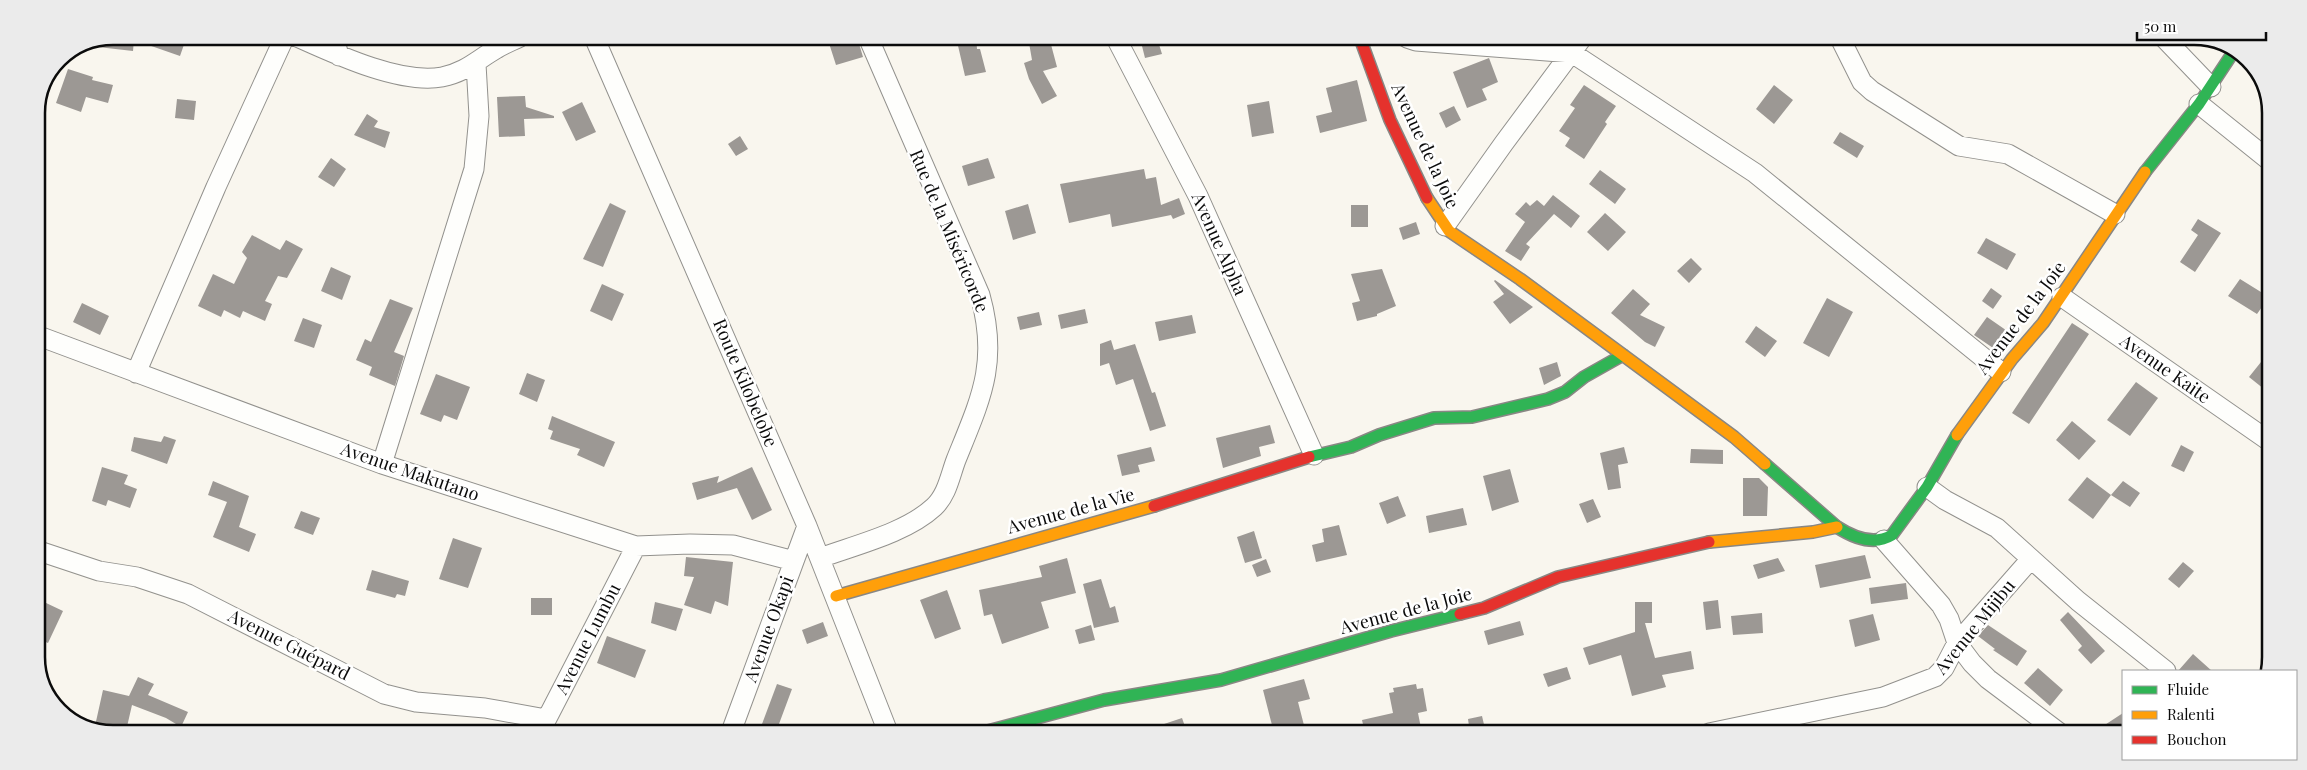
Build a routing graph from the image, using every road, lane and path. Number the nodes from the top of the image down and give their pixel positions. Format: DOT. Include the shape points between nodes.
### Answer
graph roads {
  1 [pos="281,45"];
  2 [pos="315,45"];
  3 [pos="336,45"];
  4 [pos="503,45"];
  5 [pos="597,45"];
  6 [pos="871,45"];
  7 [pos="1120,45"];
  8 [pos="1363,45"];
  9 [pos="1545,45"];
  10 [pos="1844,45"];
  11 [pos="2171,45"];
  12 [pos="1577,46"];
  13 [pos="339,56"];
  14 [pos="2231,56"];
  15 [pos="476,64"];
  16 [pos="2211,87"];
  17 [pos="2199,104"];
  18 [pos="2262,155"];
  19 [pos="2115,214"];
  20 [pos="1445,226"];
  21 [pos="2062,297"];
  22 [pos="45,338"];
  23 [pos="1623,355"];
  24 [pos="2001,372"];
  25 [pos="136,373"];
  26 [pos="2262,436"];
  27 [pos="1314,455"];
  28 [pos="382,464"];
  29 [pos="1927,487"];
  30 [pos="807,526"];
  31 [pos="1837,527"];
  32 [pos="1884,540"];
  33 [pos="636,546"];
  34 [pos="45,553"];
  35 [pos="820,558"];
  36 [pos="2030,560"];
  37 [pos="794,561"];
  38 [pos="836,596"];
  39 [pos="1957,643"];
  40 [pos="2165,670"];
  41 [pos="543,725"];
  42 [pos="734,725"];
  43 [pos="885,725"];
  44 [pos="1010,725"];
  45 [pos="1747,725"];
  46 [pos="2049,725"];
  1 -- 25 [label="street"];
  2 -- 13 [label="street"];
  3 -- 13 [label="street"];
  4 -- 15 [label="street"];
  5 -- 30 [label="street, Route Kilobelobe"];
  6 -- 35 [label="street, Rue de la Miséricorde" via="980,295 986,315 988,371 970,430 946,489 935,506 916,520"];
  7 -- 27 [label="street, Avenue Alpha" via="1198,196"];
  8 -- 20 [label="street, Avenue de la Joie" via="1390,120 1432,208"];
  9 -- 12 [label="street"];
  10 -- 19 [label="street" via="1862,82 1959,146 2008,154"];
  11 -- 16 [label="street"];
  12 -- 20 [label="street"];
  12 -- 24 [label="street" via="1754,173"];
  13 -- 15 [label="street" via="425,78 442,77"];
  14 -- 16 [label="street, Avenue de la Joie"];
  15 -- 28 [label="street" via="479,116 474,170"];
  16 -- 17 [label="street, Avenue de la Joie"];
  17 -- 18 [label="street"];
  17 -- 19 [label="street, Avenue de la Joie"];
  19 -- 21 [label="street, Avenue de la Joie"];
  20 -- 23 [label="street, Avenue de la Joie"];
  21 -- 24 [label="street, Avenue de la Joie"];
  21 -- 26 [label="street, Avenue Kaite"];
  22 -- 25 [label="street, Avenue Makutano"];
  23 -- 27 [label="street, Avenue de la Vie" via="1565,392 1548,399 1472,417 1434,418 1351,447"];
  23 -- 31 [label="street, Avenue de la Joie" via="1734,437"];
  24 -- 29 [label="street, Avenue de la Joie" via="1959,432"];
  25 -- 28 [label="street, Avenue Makutano"];
  27 -- 38 [label="street, Avenue de la Vie" via="1141,510"];
  28 -- 33 [label="street, Avenue Makutano"];
  29 -- 32 [label="street, Avenue de la Joie" via="1892,535"];
  29 -- 36 [label="street" via="1997,528"];
  30 -- 35 [label="street, Route Kilobelobe"];
  30 -- 37 [label="street, Avenue Okapi"];
  31 -- 32 [label="street, Avenue de la Joie" via="1860,539"];
  31 -- 44 [label="street, Avenue de la Joie" via="1698,544 1558,577 1484,608 1221,680 1104,700"];
  32 -- 39 [label="street" via="1941,605"];
  33 -- 37 [label="street, Avenue Makutano" via="733,546"];
  33 -- 41 [label="street, Avenue Lumbu"];
  34 -- 41 [label="street, Avenue Guépard" via="188,594 398,700 493,709"];
  35 -- 38 [label="street, Route Kilobelobe"];
  36 -- 39 [label="street, Avenue Mijibu"];
  36 -- 40 [label="street"];
  37 -- 42 [label="street, Avenue Okapi"];
  38 -- 43 [label="street, Route Kilobelobe"];
  39 -- 45 [label="street, Avenue Mijibu" via="1944,668 1923,682 1882,697"];
  39 -- 46 [label="street" via="1988,679"];
}
